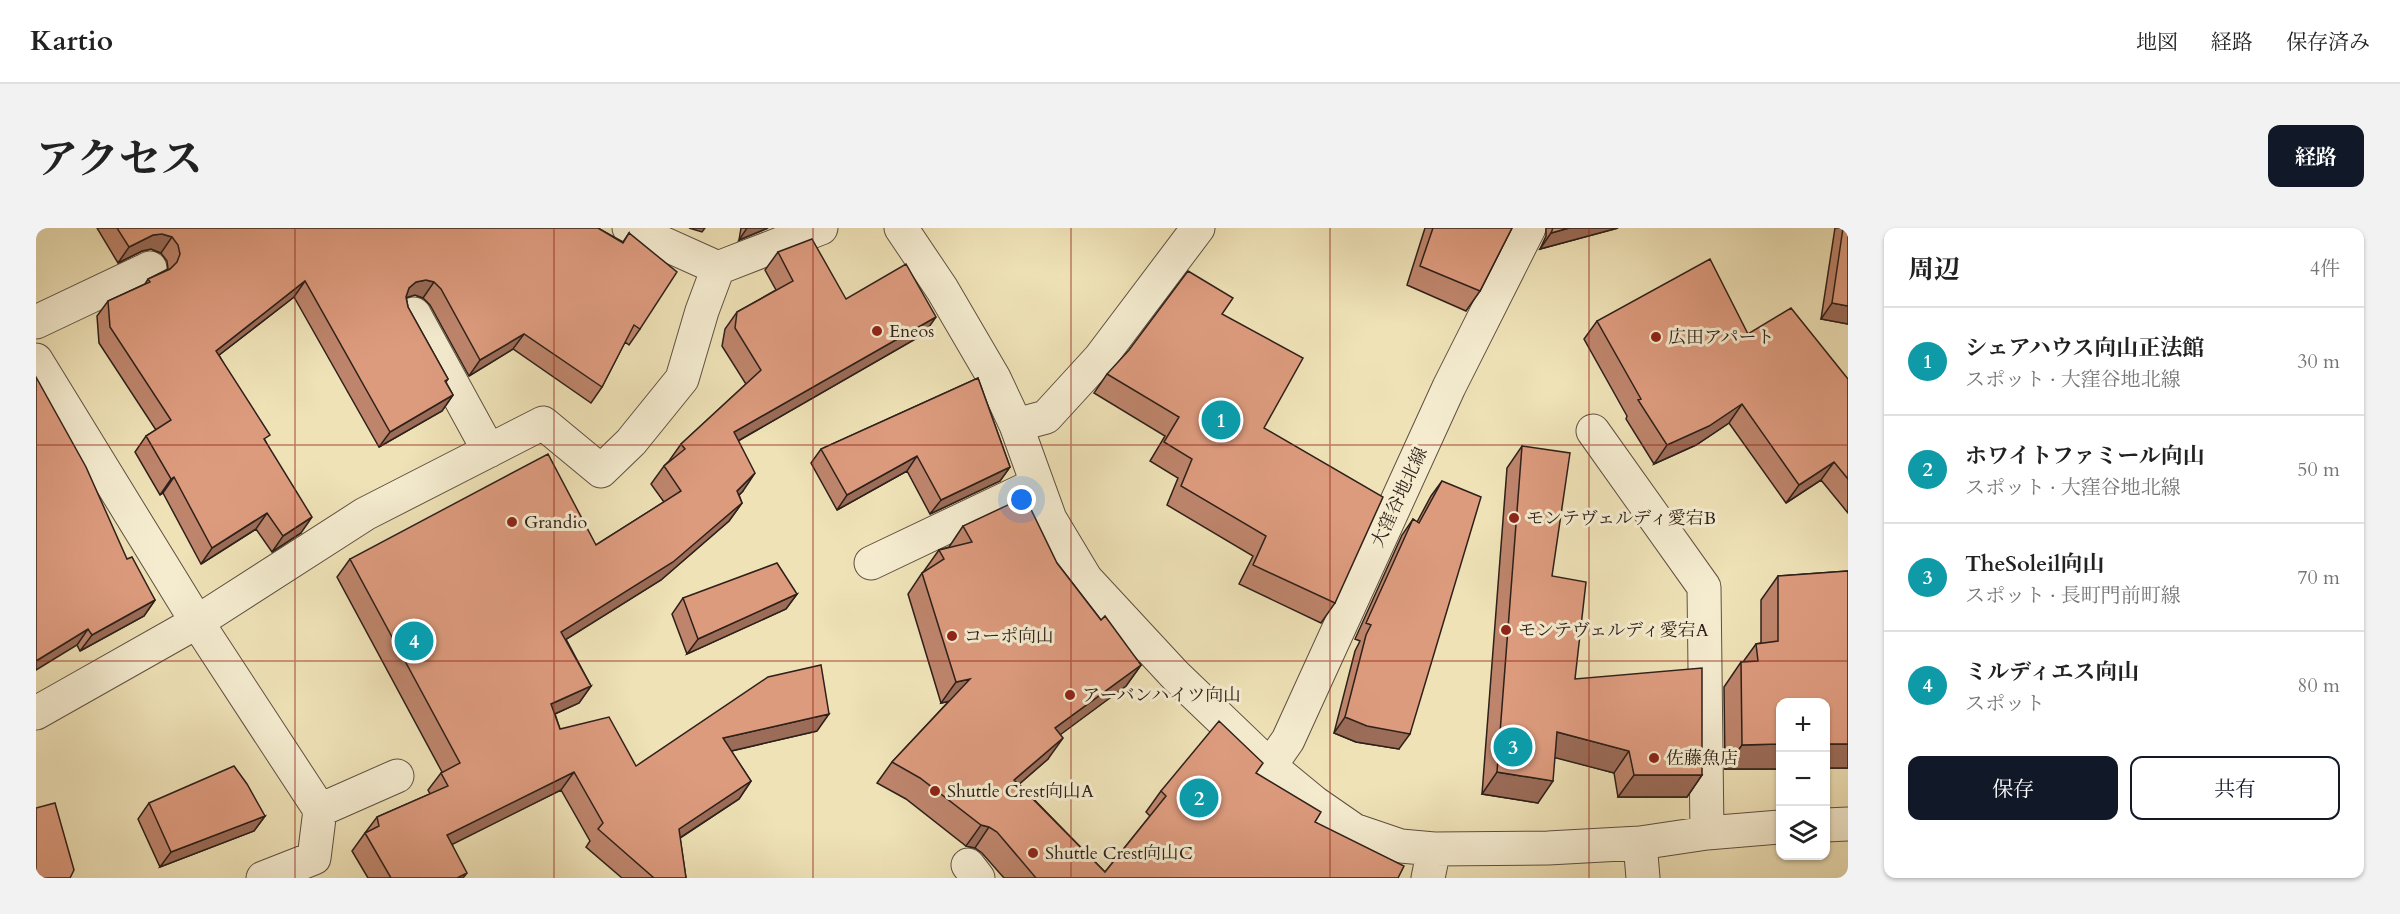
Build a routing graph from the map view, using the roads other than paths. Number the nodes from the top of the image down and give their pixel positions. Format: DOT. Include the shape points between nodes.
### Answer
graph roads {
  1 [pos="629,228"];
  2 [pos="821,228"];
  3 [pos="902,228"];
  4 [pos="1198,228"];
  5 [pos="1529,228"];
  6 [pos="150,268"];
  7 [pos="718,268"];
  8 [pos="414,314"];
  9 [pos="36,322"];
  10 [pos="36,360"];
  11 [pos="1016,425"];
  12 [pos="1593,431"];
  13 [pos="489,451"];
  14 [pos="1037,484"];
  15 [pos="871,563"];
  16 [pos="197,622"];
  17 [pos="36,713"];
  18 [pos="1270,766"];
  19 [pos="397,776"];
  20 [pos="320,810"];
  21 [pos="1848,824"];
  22 [pos="1830,825"];
  23 [pos="1776,827"];
  24 [pos="1707,833"];
  25 [pos="1640,843"];
  26 [pos="1431,864"];
  27 [pos="263,878"];
  28 [pos="1642,878"];
  1 -- 7 [label="street"];
  2 -- 7 [label="street"];
  3 -- 11 [label="street" via="983,358"];
  4 -- 11 [label="street" via="1100,358 1046,417"];
  5 -- 18 [label="street, 大窪谷地北線" via="1449,387 1288,740"];
  6 -- 9 [label="street"];
  7 -- 13 [label="street" via="682,379 631,442 601,471 543,423"];
  8 -- 13 [label="street"];
  10 -- 16 [label="street"];
  11 -- 14 [label="street"];
  12 -- 24 [label="street" via="1704,586"];
  13 -- 16 [label="street" via="364,514"];
  14 -- 15 [label="street"];
  14 -- 18 [label="street" via="1050,519 1086,579 1175,675"];
  16 -- 17 [label="street"];
  16 -- 20 [label="street"];
  18 -- 26 [label="street" via="1354,830 1401,846"];
  19 -- 20 [label="street"];
  20 -- 27 [label="street" via="314,858"];
  21 -- 22 [label="street"];
  23 -- 24 [label="street"];
  24 -- 25 [label="street"];
  25 -- 26 [label="street" via="1548,849"];
  25 -- 28 [label="street"];
}
